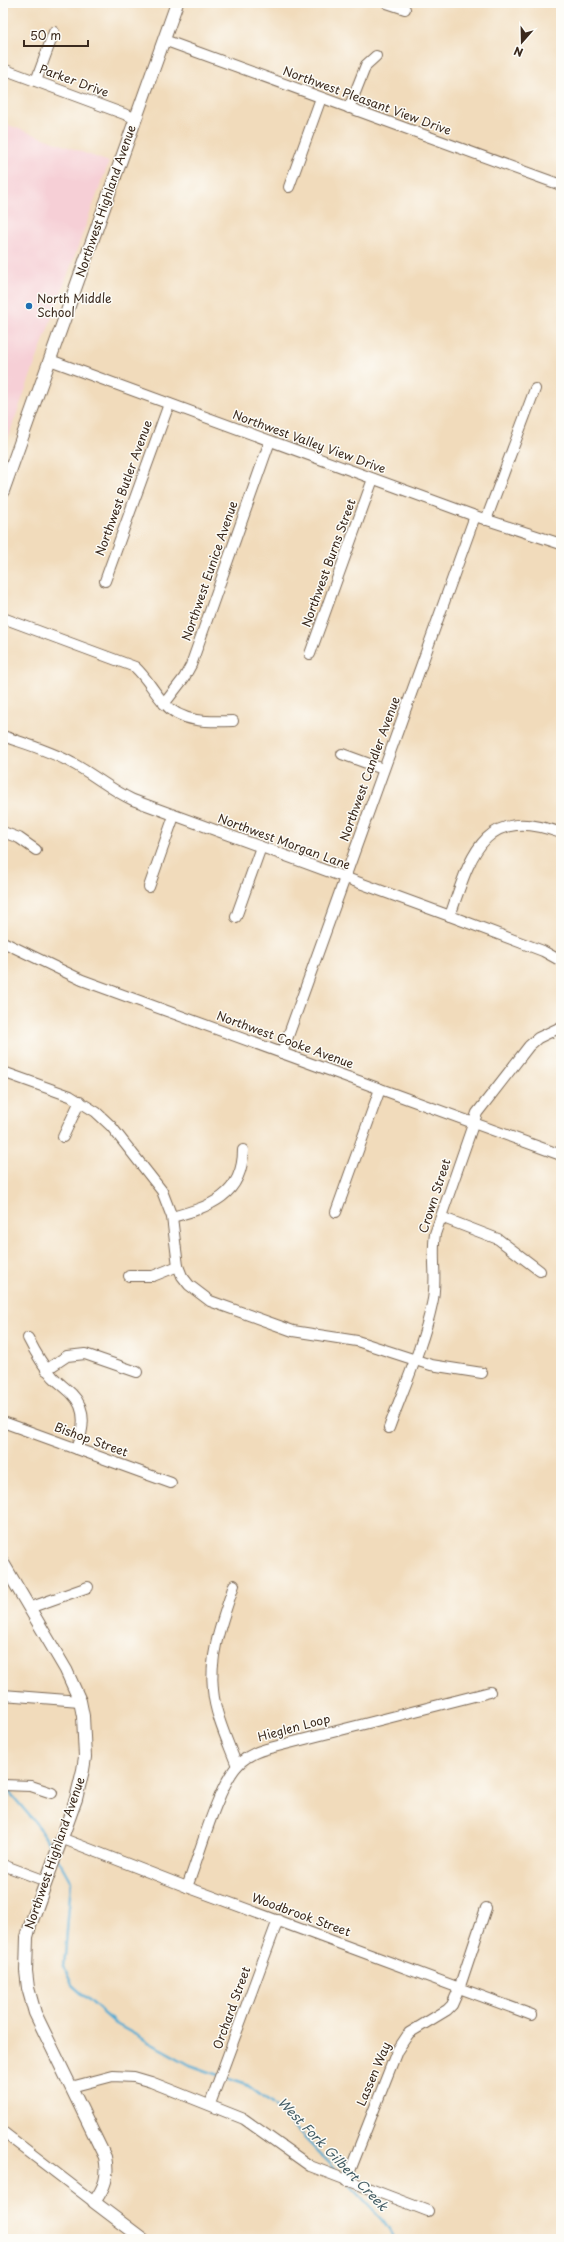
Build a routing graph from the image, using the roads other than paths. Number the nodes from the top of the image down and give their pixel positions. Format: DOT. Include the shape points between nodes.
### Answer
graph roads {
  1 [pos="177,3"];
  2 [pos="387,3"];
  3 [pos="405,9"];
  4 [pos="54,32"];
  5 [pos="164,40"];
  6 [pos="376,56"];
  7 [pos="3,69"];
  8 [pos="36,81"];
  9 [pos="321,98"];
  10 [pos="349,108"];
  11 [pos="135,118"];
  12 [pos="561,185"];
  13 [pos="290,187"];
  14 [pos="50,360"];
  15 [pos="535,389"];
  16 [pos="168,404"];
  17 [pos="270,441"];
  18 [pos="373,479"];
  19 [pos="3,490"];
  20 [pos="475,516"];
  21 [pos="486,520"];
  22 [pos="561,544"];
  23 [pos="105,581"];
  24 [pos="3,618"];
  25 [pos="310,654"];
  26 [pos="164,704"];
  27 [pos="233,721"];
  28 [pos="3,736"];
  29 [pos="342,754"];
  30 [pos="383,769"];
  31 [pos="174,816"];
  32 [pos="3,832"];
  33 [pos="561,833"];
  34 [pos="261,847"];
  35 [pos="36,850"];
  36 [pos="345,877"];
  37 [pos="149,887"];
  38 [pos="450,916"];
  39 [pos="236,917"];
  40 [pos="3,942"];
  41 [pos="561,961"];
  42 [pos="561,1027"];
  43 [pos="282,1053"];
  44 [pos="3,1072"];
  45 [pos="380,1089"];
  46 [pos="80,1101"];
  47 [pos="473,1122"];
  48 [pos="63,1137"];
  49 [pos="243,1150"];
  50 [pos="561,1155"];
  51 [pos="336,1212"];
  52 [pos="172,1217"];
  53 [pos="440,1217"];
  54 [pos="178,1266"];
  55 [pos="540,1271"];
  56 [pos="129,1276"];
  57 [pos="28,1338"];
  58 [pos="414,1360"];
  59 [pos="46,1370"];
  60 [pos="137,1372"];
  61 [pos="482,1372"];
  62 [pos="3,1422"];
  63 [pos="389,1428"];
  64 [pos="77,1449"];
  65 [pos="170,1483"];
  66 [pos="3,1563"];
  67 [pos="234,1585"];
  68 [pos="88,1587"];
  69 [pos="30,1608"];
  70 [pos="490,1692"];
  71 [pos="3,1695"];
  72 [pos="80,1701"];
  73 [pos="237,1766"];
  74 [pos="3,1785"];
  75 [pos="52,1793"];
  76 [pos="61,1838"];
  77 [pos="3,1865"];
  78 [pos="46,1881"];
  79 [pos="187,1887"];
  80 [pos="486,1908"];
  81 [pos="278,1920"];
  82 [pos="459,1988"];
  83 [pos="532,2014"];
  84 [pos="71,2087"];
  85 [pos="210,2104"];
  86 [pos="3,2132"];
  87 [pos="346,2181"];
  88 [pos="94,2202"];
  89 [pos="428,2211"];
  90 [pos="143,2239"];
  1 -- 5 [label="main road, Northwest Highland Avenue"];
  2 -- 3 [label="street"];
  4 -- 8 [label="street"];
  5 -- 9 [label="street, Northwest Pleasant View Drive"];
  5 -- 11 [label="main road, Northwest Highland Avenue"];
  6 -- 10 [label="street" via="366,65"];
  7 -- 8 [label="street, Parker Drive"];
  8 -- 11 [label="street, Parker Drive"];
  9 -- 10 [label="street, Northwest Pleasant View Drive"];
  9 -- 13 [label="street"];
  10 -- 12 [label="street, Northwest Pleasant View Drive"];
  11 -- 14 [label="main road, Northwest Highland Avenue"];
  14 -- 16 [label="street, Northwest Valley View Drive"];
  14 -- 19 [label="main road, Northwest Highland Avenue"];
  15 -- 21 [label="street"];
  16 -- 17 [label="street, Northwest Valley View Drive"];
  16 -- 23 [label="street, Northwest Butler Avenue"];
  17 -- 18 [label="street, Northwest Valley View Drive"];
  17 -- 26 [label="street, Northwest Eunice Avenue" via="191,665"];
  18 -- 20 [label="street, Northwest Valley View Drive"];
  18 -- 25 [label="street, Northwest Burns Street"];
  20 -- 21 [label="street, Northwest Valley View Drive"];
  20 -- 30 [label="street, Northwest Candler Avenue"];
  21 -- 22 [label="street, Northwest Valley View Drive"];
  24 -- 26 [label="street" via="130,664 145,676"];
  26 -- 27 [label="street" via="173,711 195,720"];
  28 -- 31 [label="street, Northwest Morgan Lane" via="61,757 122,795"];
  29 -- 30 [label="street"];
  30 -- 36 [label="street, Northwest Candler Avenue"];
  31 -- 34 [label="street, Northwest Morgan Lane"];
  31 -- 37 [label="street"];
  32 -- 35 [label="street" via="19,838"];
  33 -- 38 [label="street" via="526,824 514,824 491,834 473,855"];
  34 -- 36 [label="street, Northwest Morgan Lane"];
  34 -- 39 [label="street"];
  36 -- 38 [label="street, Northwest Morgan Lane"];
  36 -- 43 [label="street, Northwest Candler Avenue"];
  38 -- 41 [label="street, Northwest Morgan Lane" via="543,951"];
  40 -- 43 [label="street, Northwest Cooke Avenue" via="82,980"];
  42 -- 47 [label="street, Crown Street" via="538,1038 530,1046 485,1101"];
  43 -- 45 [label="street, Northwest Cooke Avenue"];
  44 -- 46 [label="street"];
  45 -- 47 [label="street, Northwest Cooke Avenue"];
  45 -- 51 [label="street"];
  46 -- 48 [label="street"];
  46 -- 52 [label="street" via="111,1126 140,1161 162,1191"];
  47 -- 50 [label="street, Northwest Cooke Avenue"];
  47 -- 53 [label="street, Crown Street"];
  49 -- 52 [label="street" via="237,1178 223,1196 205,1207"];
  52 -- 54 [label="street"];
  53 -- 55 [label="street" via="498,1239"];
  53 -- 58 [label="street, Crown Street" via="433,1247 435,1290"];
  54 -- 56 [label="street" via="153,1276"];
  54 -- 58 [label="street" via="182,1276 198,1293 227,1309 293,1331 357,1341"];
  57 -- 59 [label="street"];
  58 -- 61 [label="street" via="438,1367"];
  58 -- 63 [label="street, Crown Street"];
  59 -- 60 [label="street" via="67,1356 85,1354"];
  59 -- 64 [label="street" via="72,1394 82,1409 84,1425"];
  62 -- 64 [label="street, Bishop Street"];
  64 -- 65 [label="street, Bishop Street"];
  66 -- 69 [label="main road, Northwest Highland Avenue"];
  67 -- 73 [label="street" via="217,1637 212,1676 216,1705"];
  68 -- 69 [label="street"];
  69 -- 72 [label="main road, Northwest Highland Avenue" via="66,1670"];
  70 -- 73 [label="street, Hieglen Loop" via="266,1749 249,1756"];
  71 -- 72 [label="street"];
  72 -- 76 [label="main road, Northwest Highland Avenue" via="85,1757 80,1784"];
  73 -- 79 [label="street, Hieglen Loop" via="220,1800"];
  74 -- 75 [label="street" via="31,1786"];
  76 -- 78 [label="main road, Northwest Highland Avenue"];
  76 -- 79 [label="street, Woodbrook Street"];
  77 -- 78 [label="street"];
  78 -- 84 [label="main road, Northwest Highland Avenue" via="27,1936 28,1988 35,2013"];
  79 -- 81 [label="street, Woodbrook Street"];
  80 -- 82 [label="street, Lassen Way"];
  81 -- 82 [label="street, Woodbrook Street"];
  81 -- 85 [label="street, Orchard Street"];
  82 -- 83 [label="street, Woodbrook Street"];
  82 -- 87 [label="street, Lassen Way" via="447,2010 418,2027 403,2040 390,2066"];
  84 -- 85 [label="street" via="104,2077 124,2076 151,2082"];
  84 -- 88 [label="main road, Northwest Highland Avenue" via="97,2138 108,2170 106,2183"];
  85 -- 87 [label="street" via="244,2119 310,2166"];
  86 -- 88 [label="street"];
  87 -- 89 [label="street"];
  88 -- 90 [label="main road"];
}
